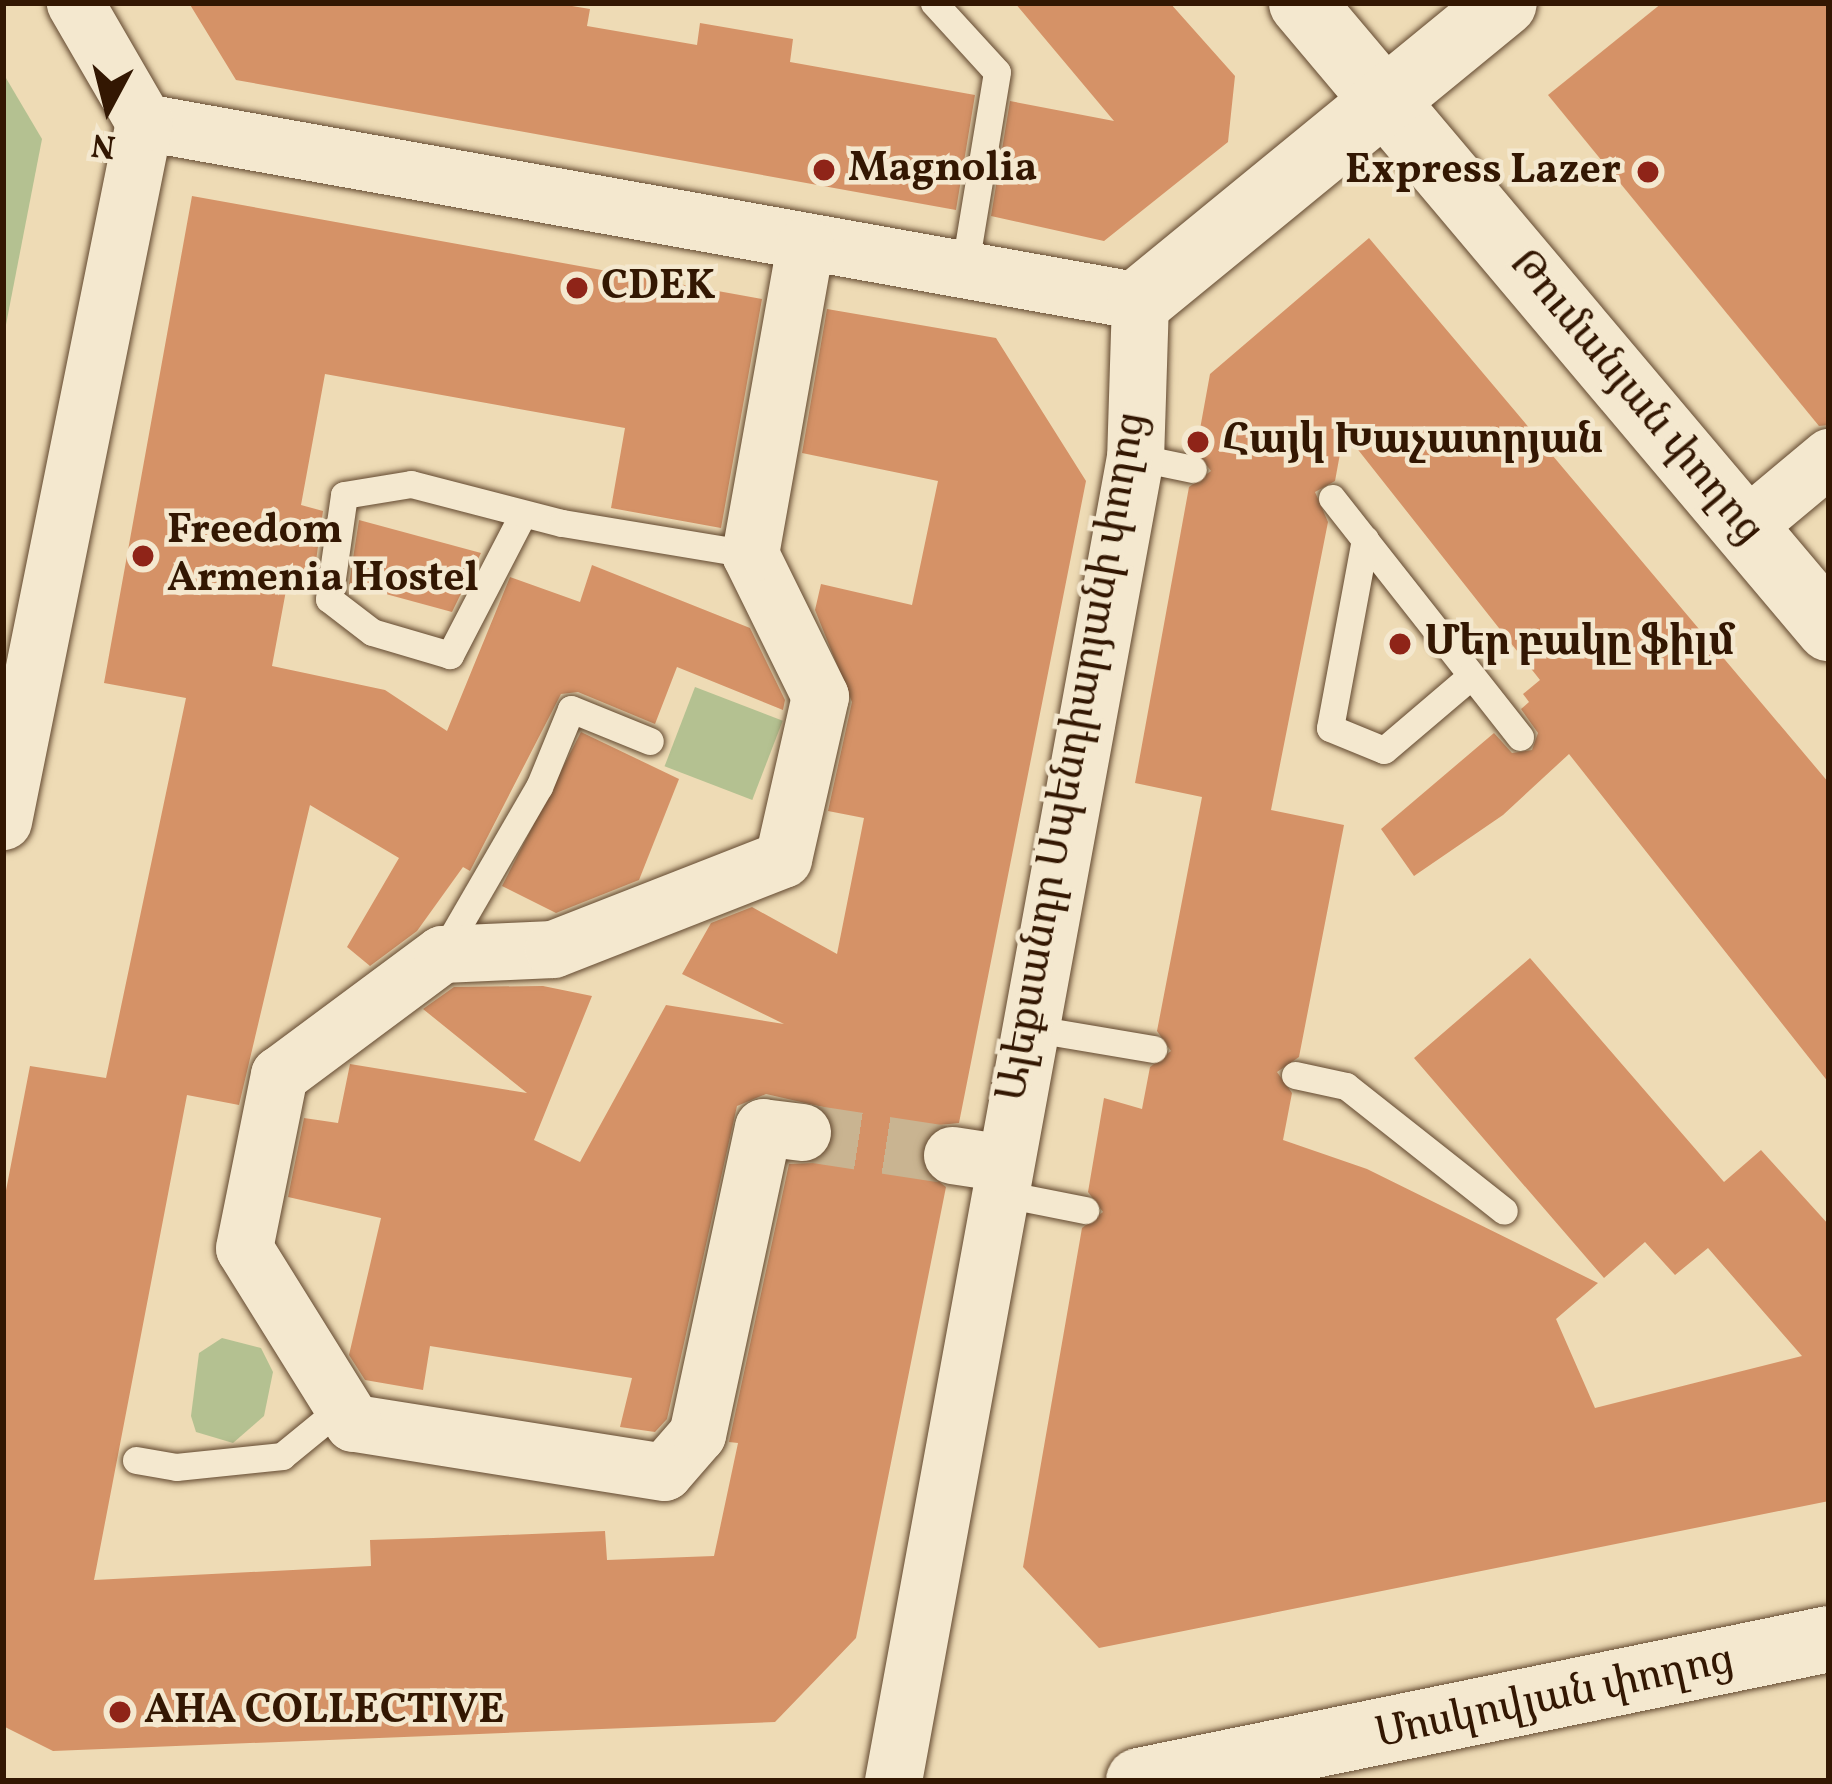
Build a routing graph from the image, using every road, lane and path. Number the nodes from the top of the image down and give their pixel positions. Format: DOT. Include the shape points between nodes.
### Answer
graph roads {
  1 [pos="75,3"];
  2 [pos="934,3"];
  3 [pos="1302,3"];
  4 [pos="1504,3"];
  5 [pos="1386,104"];
  6 [pos="144,122"];
  7 [pos="805,245"];
  8 [pos="964,271"];
  9 [pos="1140,301"];
  10 [pos="1135,457"];
  11 [pos="1829,457"];
  12 [pos="1193,469"];
  13 [pos="1332,498"];
  14 [pos="523,514"];
  15 [pos="1744,528"];
  16 [pos="1365,539"];
  17 [pos="750,554"];
  18 [pos="1829,628"];
  19 [pos="1472,676"];
  20 [pos="1520,737"];
  21 [pos="650,741"];
  22 [pos="3,821"];
  23 [pos="442,954"];
  24 [pos="1029,1028"];
  25 [pos="1153,1049"];
  26 [pos="1295,1075"];
  27 [pos="802,1132"];
  28 [pos="985,1170"];
  29 [pos="1085,1210"];
  30 [pos="1504,1211"];
  31 [pos="343,1406"];
  32 [pos="136,1460"];
  33 [pos="1829,1639"];
  34 [pos="893,1781"];
  35 [pos="1139,1781"];
  1 -- 6 [label="street"];
  2 -- 8 [label="lane" via="997,72"];
  3 -- 5 [label="street, Թումանյան փողոց"];
  4 -- 5 [label="street"];
  5 -- 9 [label="street"];
  5 -- 15 [label="street, Թումանյան փողոց"];
  6 -- 7 [label="street"];
  6 -- 22 [label="street"];
  7 -- 8 [label="street"];
  7 -- 17 [label="street"];
  8 -- 9 [label="street"];
  9 -- 10 [label="street, Ալեքսանդր Սպենդիարյանի փողոց"];
  10 -- 12 [label="lane"];
  10 -- 24 [label="street, Ալեքսանդր Սպենդիարյանի փողոց"];
  11 -- 15 [label="street"];
  13 -- 16 [label="lane"];
  14 -- 14 [label="lane" via="411,484 344,496 328,599 372,632 451,656"];
  14 -- 17 [label="lane"];
  15 -- 18 [label="street, Թումանյան փողոց"];
  16 -- 19 [label="lane"];
  16 -- 19 [label="lane" via="1330,728 1384,750"];
  17 -- 23 [label="street" via="820,696 783,859 553,949"];
  19 -- 20 [label="lane"];
  21 -- 23 [label="lane" via="571,709 539,787"];
  23 -- 31 [label="street" via="279,1075 244,1248"];
  24 -- 25 [label="lane"];
  24 -- 28 [label="street, Ալեքսանդր Սպենդիարյանի փողոց"];
  26 -- 30 [label="lane" via="1346,1086"];
  27 -- 31 [label="street" via="763,1127 697,1434 664,1472 353,1423"];
  28 -- 29 [label="lane"];
  28 -- 34 [label="street, Ալեքսանդր Սպենդիարյանի փողոց"];
  31 -- 32 [label="lane" via="282,1456 176,1467"];
  33 -- 35 [label="street, Մոսկովյան փողոց"];
}
